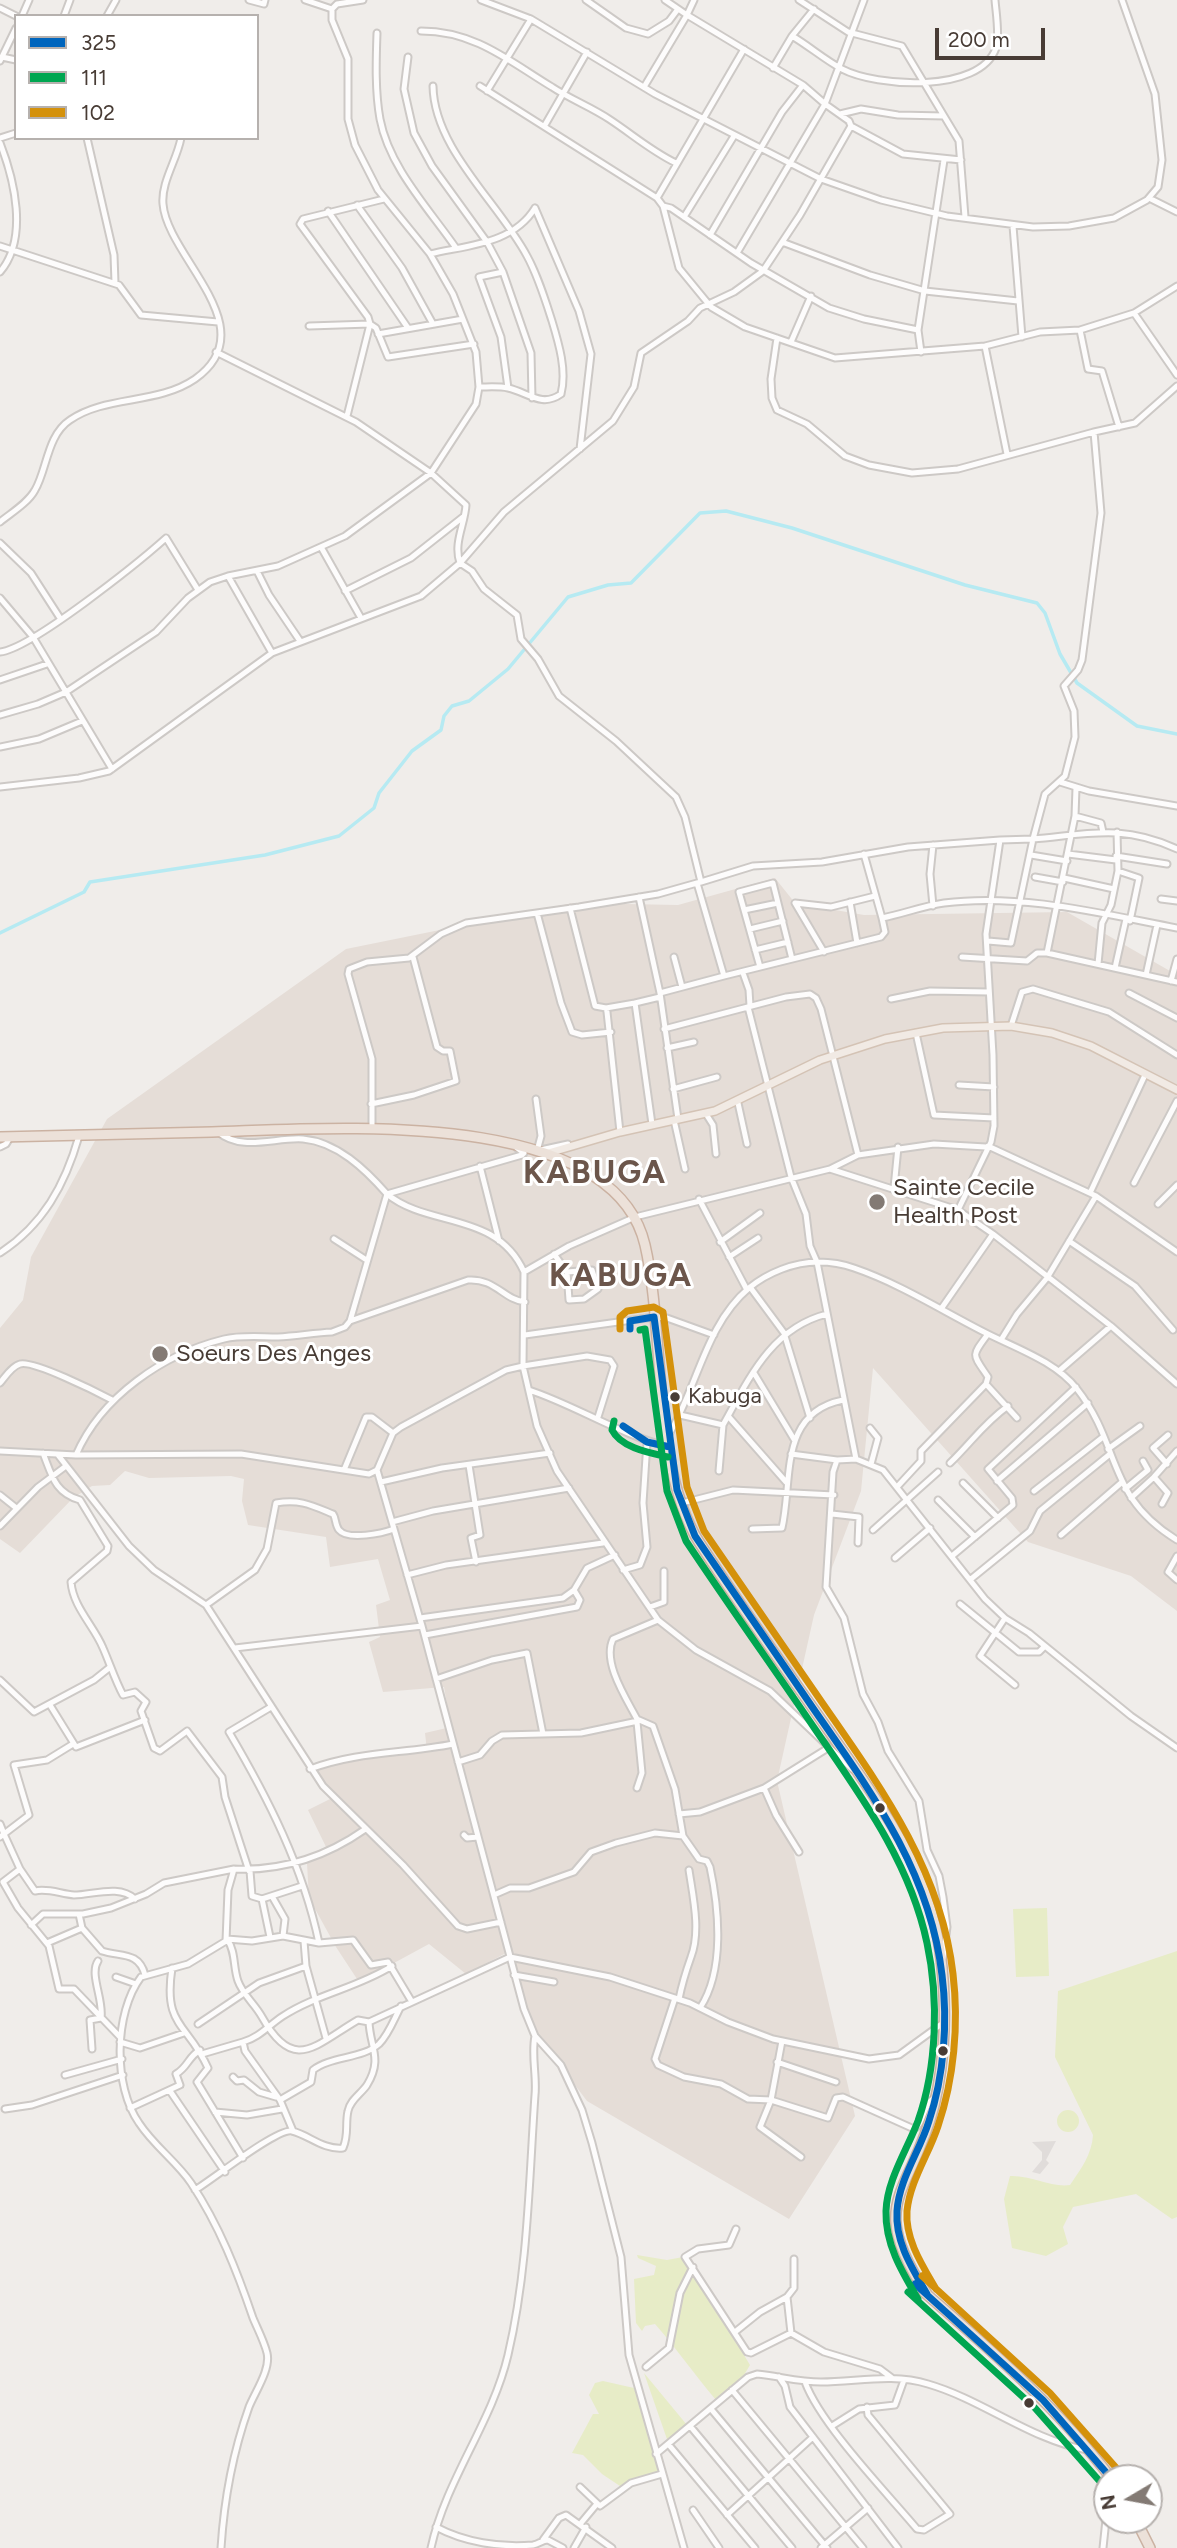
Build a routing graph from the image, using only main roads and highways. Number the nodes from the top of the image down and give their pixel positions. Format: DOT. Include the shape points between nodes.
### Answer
graph roads {
  1 [pos="1177,1090"];
  2 [pos="0,1137"];
  3 [pos="541,1152"];
  4 [pos="1100,2464"];
  1 -- 3 [label="main road" via="1081,1042 1011,1026 943,1028 884,1039 809,1065 706,1114"];
  2 -- 3 [label="highway" via="372,1131 467,1135"];
  3 -- 4 [label="highway" via="603,1180 635,1217 645,1243 670,1447 681,1503 695,1536 855,1769 914,1864 933,1918 942,1965 943,2023 936,2097 920,2142 896,2185 891,2222 906,2271 1078,2437"];
}
